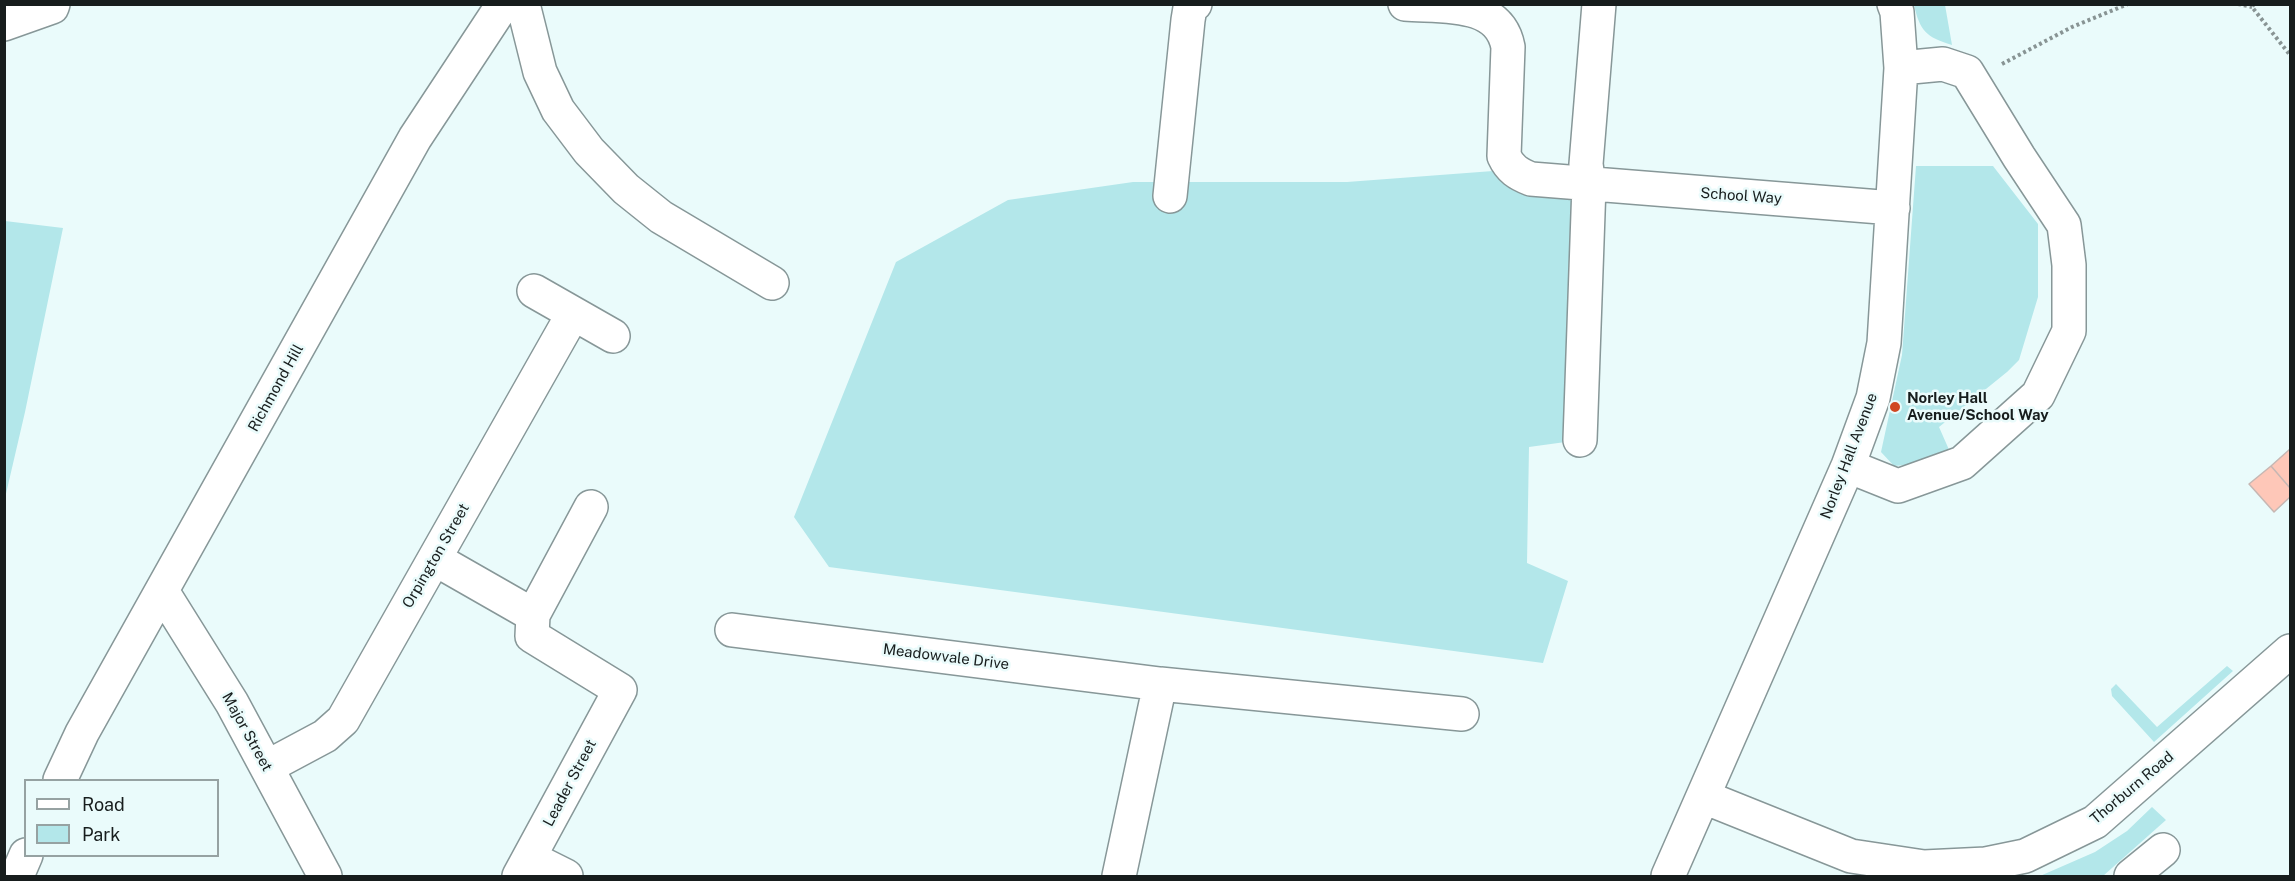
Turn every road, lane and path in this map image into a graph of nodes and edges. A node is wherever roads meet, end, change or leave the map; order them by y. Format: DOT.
graph roads {
  1 [pos="54,4"];
  2 [pos="505,4"];
  3 [pos="523,4"];
  4 [pos="1195,4"];
  5 [pos="1405,4"];
  6 [pos="1599,4"];
  7 [pos="1894,4"];
  8 [pos="2128,4"];
  9 [pos="2238,4"];
  10 [pos="2253,6"];
  11 [pos="4,24"];
  12 [pos="2290,56"];
  13 [pos="1901,68"];
  14 [pos="1973,82"];
  15 [pos="1589,185"];
  16 [pos="1170,195"];
  17 [pos="1893,208"];
  18 [pos="772,283"];
  19 [pos="534,291"];
  20 [pos="573,314"];
  21 [pos="613,336"];
  22 [pos="1580,440"];
  23 [pos="1848,466"];
  24 [pos="591,507"];
  25 [pos="435,559"];
  26 [pos="162,591"];
  27 [pos="533,615"];
  28 [pos="732,630"];
  29 [pos="2290,651"];
  30 [pos="1160,684"];
  31 [pos="1462,714"];
  32 [pos="267,767"];
  33 [pos="60,779"];
  34 [pos="1704,797"];
  35 [pos="2163,850"];
  36 [pos="25,857"];
  37 [pos="524,867"];
  38 [pos="1987,870"];
  39 [pos="17,876"];
  40 [pos="325,876"];
  41 [pos="566,876"];
  42 [pos="1119,876"];
  43 [pos="1668,876"];
  44 [pos="2131,876"];
  1 -- 11 [label="street"];
  2 -- 26 [label="street, Richmond Hill"];
  3 -- 18 [label="street"];
  4 -- 16 [label="street"];
  5 -- 15 [label="street, School Way"];
  6 -- 15 [label="street"];
  7 -- 13 [label="street, Norley Hall Avenue"];
  8 -- 14 [label="path"];
  9 -- 10 [label="path"];
  10 -- 12 [label="path"];
  13 -- 14 [label="street"];
  13 -- 17 [label="street, Norley Hall Avenue"];
  14 -- 23 [label="street"];
  15 -- 17 [label="street, School Way"];
  15 -- 22 [label="street"];
  17 -- 23 [label="street, Norley Hall Avenue"];
  19 -- 20 [label="street"];
  20 -- 21 [label="street"];
  20 -- 25 [label="street, Orpington Street"];
  23 -- 34 [label="street, Norley Hall Avenue"];
  24 -- 27 [label="street"];
  25 -- 27 [label="street"];
  25 -- 32 [label="street, Orpington Street"];
  26 -- 32 [label="street, Major Street"];
  26 -- 33 [label="street, Richmond Hill"];
  27 -- 37 [label="street, Leader Street"];
  28 -- 30 [label="street, Meadowvale Drive"];
  29 -- 38 [label="street, Thorburn Road"];
  30 -- 31 [label="street, Meadowvale Drive"];
  30 -- 42 [label="street"];
  32 -- 40 [label="street, Major Street"];
  34 -- 38 [label="street, Thorburn Road"];
  34 -- 43 [label="street, Norley Hall Avenue"];
  35 -- 44 [label="street"];
  36 -- 39 [label="street"];
  37 -- 41 [label="street"];
}
